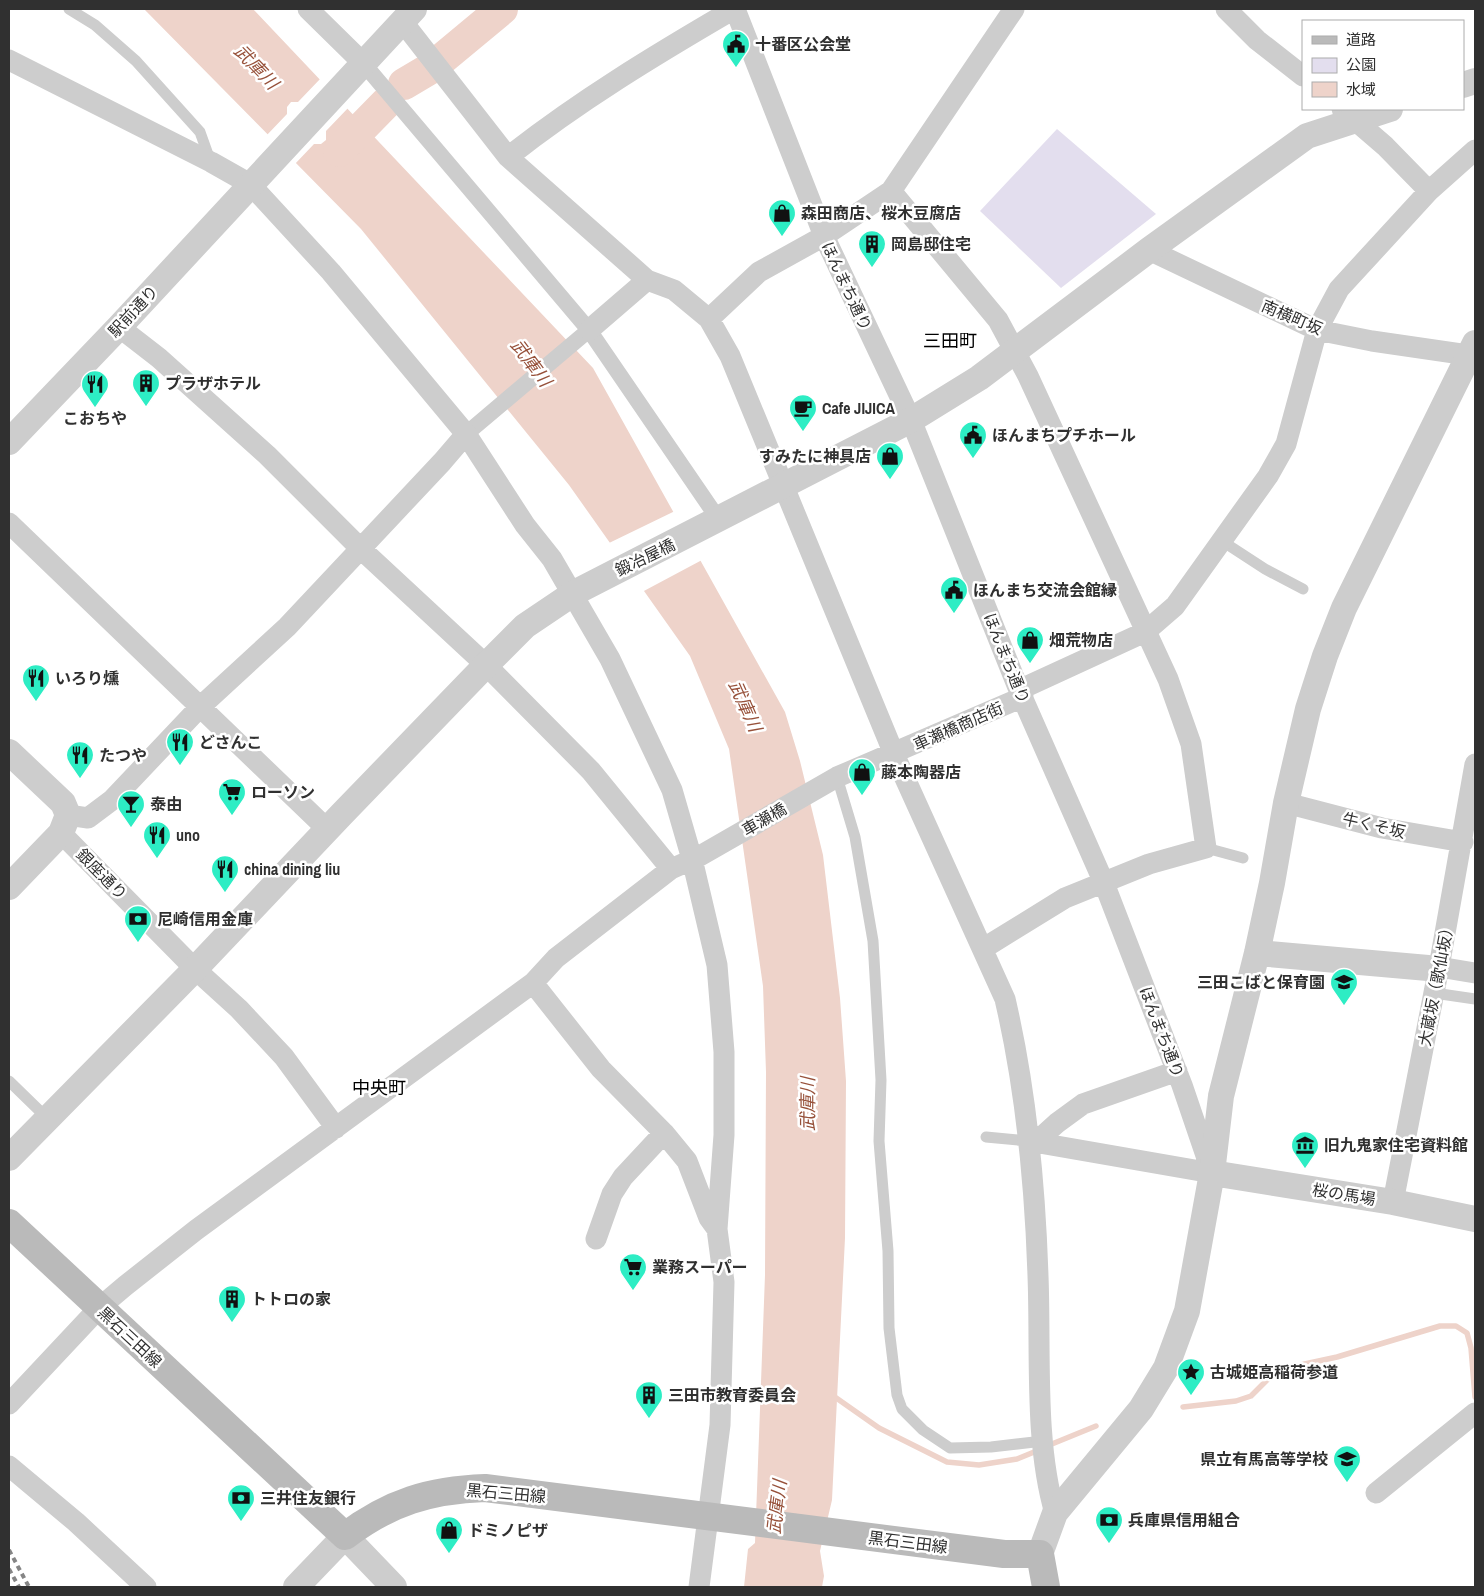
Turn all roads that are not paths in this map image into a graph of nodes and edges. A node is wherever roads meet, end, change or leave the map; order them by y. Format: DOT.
graph roads {
  1 [pos="68,9"];
  2 [pos="308,9"];
  3 [pos="734,9"];
  4 [pos="1014,9"];
  5 [pos="1226,9"];
  6 [pos="408,15"];
  7 [pos="9,60"];
  8 [pos="360,66"];
  9 [pos="1302,75"];
  10 [pos="1382,110"];
  11 [pos="1349,114"];
  12 [pos="1475,150"];
  13 [pos="508,157"];
  14 [pos="211,162"];
  15 [pos="252,181"];
  16 [pos="891,191"];
  17 [pos="1430,191"];
  18 [pos="824,236"];
  19 [pos="1149,250"];
  20 [pos="647,280"];
  21 [pos="709,319"];
  22 [pos="119,327"];
  23 [pos="1317,330"];
  24 [pos="586,332"];
  25 [pos="1016,352"];
  26 [pos="1474,352"];
  27 [pos="911,420"];
  28 [pos="469,431"];
  29 [pos="9,442"];
  30 [pos="785,486"];
  31 [pos="9,523"];
  32 [pos="714,523"];
  33 [pos="1222,540"];
  34 [pos="361,549"];
  35 [pos="1302,590"];
  36 [pos="577,591"];
  37 [pos="1145,632"];
  38 [pos="486,666"];
  39 [pos="1021,693"];
  40 [pos="200,708"];
  41 [pos="9,752"];
  42 [pos="894,754"];
  43 [pos="1475,764"];
  44 [pos="834,779"];
  45 [pos="1286,803"];
  46 [pos="64,824"];
  47 [pos="327,829"];
  48 [pos="1463,842"];
  49 [pos="1206,848"];
  50 [pos="695,858"];
  51 [pos="1243,858"];
  52 [pos="671,869"];
  53 [pos="1104,883"];
  54 [pos="9,887"];
  55 [pos="984,948"];
  56 [pos="1257,953"];
  57 [pos="195,969"];
  58 [pos="1475,973"];
  59 [pos="1434,976"];
  60 [pos="533,982"];
  61 [pos="1475,999"];
  62 [pos="1177,1071"];
  63 [pos="9,1081"];
  64 [pos="47,1118"];
  65 [pos="336,1128"];
  66 [pos="664,1133"];
  67 [pos="986,1137"];
  68 [pos="1032,1141"];
  69 [pos="9,1158"];
  70 [pos="1212,1173"];
  71 [pos="1393,1202"];
  72 [pos="1475,1219"];
  73 [pos="9,1223"];
  74 [pos="718,1228"];
  75 [pos="596,1239"];
  76 [pos="99,1308"];
  77 [pos="9,1404"];
  78 [pos="1475,1412"];
  79 [pos="1044,1448"];
  80 [pos="9,1466"];
  81 [pos="1376,1493"];
  82 [pos="1055,1513"];
  83 [pos="713,1518"];
  84 [pos="345,1536"];
  85 [pos="1040,1554"];
  86 [pos="146,1587"];
  87 [pos="296,1587"];
  88 [pos="394,1587"];
  89 [pos="699,1587"];
  90 [pos="1046,1587"];
  1 -- 14 [label="lane"];
  2 -- 8 [label="street"];
  3 -- 13 [label="street"];
  3 -- 18 [label="street, ほんまち通り"];
  4 -- 16 [label="street"];
  5 -- 9 [label="street"];
  6 -- 8 [label="street, 駅前通り"];
  6 -- 13 [label="street"];
  7 -- 14 [label="street"];
  8 -- 15 [label="street, 駅前通り"];
  8 -- 24 [label="street"];
  10 -- 11 [label="street, 鍛冶屋橋"];
  11 -- 17 [label="street"];
  11 -- 19 [label="street, 鍛冶屋橋"];
  12 -- 17 [label="street, 車瀬橋商店街"];
  13 -- 20 [label="street"];
  14 -- 15 [label="street"];
  15 -- 22 [label="street, 駅前通り"];
  15 -- 28 [label="street"];
  16 -- 18 [label="street"];
  16 -- 25 [label="street"];
  17 -- 23 [label="street, 車瀬橋商店街"];
  18 -- 21 [label="street"];
  18 -- 27 [label="street, ほんまち通り"];
  19 -- 23 [label="street, 南横町坂"];
  19 -- 25 [label="street, 鍛冶屋橋"];
  20 -- 21 [label="street"];
  20 -- 24 [label="street"];
  21 -- 30 [label="street"];
  22 -- 29 [label="street, 駅前通り"];
  22 -- 34 [label="street"];
  23 -- 26 [label="street, 南横町坂"];
  23 -- 33 [label="street, 車瀬橋商店街"];
  24 -- 28 [label="street"];
  24 -- 32 [label="street"];
  25 -- 27 [label="street, 鍛冶屋橋"];
  25 -- 37 [label="street"];
  26 -- 45 [label="street"];
  27 -- 30 [label="street, 鍛冶屋橋"];
  27 -- 39 [label="street, ほんまち通り"];
  28 -- 34 [label="street"];
  28 -- 36 [label="street"];
  30 -- 32 [label="street, 鍛冶屋橋"];
  30 -- 42 [label="street"];
  31 -- 40 [label="street"];
  32 -- 36 [label="street, 鍛冶屋橋"];
  33 -- 35 [label="lane"];
  33 -- 37 [label="street, 車瀬橋商店街"];
  34 -- 38 [label="street"];
  34 -- 40 [label="street"];
  36 -- 38 [label="street, 鍛冶屋橋"];
  36 -- 50 [label="street"];
  37 -- 39 [label="street, 車瀬橋商店街"];
  37 -- 49 [label="street"];
  38 -- 47 [label="street, 鍛冶屋橋"];
  38 -- 52 [label="street"];
  39 -- 42 [label="street, 車瀬橋商店街"];
  39 -- 53 [label="street, ほんまち通り"];
  40 -- 46 [label="street"];
  40 -- 47 [label="street"];
  41 -- 46 [label="street"];
  42 -- 44 [label="street, 車瀬橋商店街"];
  42 -- 55 [label="street"];
  43 -- 48 [label="street, 大蔵坂（歌仙坂）"];
  44 -- 50 [label="street, 車瀬橋"];
  44 -- 79 [label="lane"];
  45 -- 48 [label="street, 牛くそ坂"];
  45 -- 56 [label="street"];
  46 -- 54 [label="street"];
  46 -- 57 [label="street, 銀座通り"];
  47 -- 57 [label="street, 鍛冶屋橋"];
  48 -- 59 [label="street, 大蔵坂（歌仙坂）"];
  49 -- 51 [label="lane"];
  49 -- 53 [label="street"];
  50 -- 52 [label="street, 車瀬橋"];
  50 -- 74 [label="street"];
  52 -- 60 [label="street, 車瀬橋"];
  53 -- 55 [label="street"];
  53 -- 62 [label="street, ほんまち通り"];
  55 -- 68 [label="street"];
  56 -- 59 [label="street"];
  56 -- 70 [label="street"];
  57 -- 64 [label="street, 鍛冶屋橋"];
  57 -- 65 [label="street, 銀座通り"];
  58 -- 59 [label="street"];
  59 -- 61 [label="lane"];
  59 -- 71 [label="street, 大蔵坂（歌仙坂）"];
  60 -- 65 [label="street, 車瀬橋"];
  60 -- 66 [label="street"];
  62 -- 68 [label="street"];
  62 -- 70 [label="street, ほんまち通り"];
  63 -- 64 [label="lane"];
  64 -- 69 [label="street, 鍛冶屋橋"];
  65 -- 76 [label="street, 車瀬橋"];
  66 -- 74 [label="street"];
  66 -- 75 [label="street"];
  67 -- 68 [label="lane"];
  68 -- 70 [label="street"];
  68 -- 79 [label="street"];
  70 -- 71 [label="street, 桜の馬場"];
  70 -- 82 [label="street"];
  71 -- 72 [label="street, 桜の馬場"];
  73 -- 76 [label="main road, 黒石三田線"];
  74 -- 83 [label="street"];
  76 -- 77 [label="street, 車瀬橋"];
  76 -- 84 [label="main road, 黒石三田線"];
  78 -- 81 [label="street"];
  79 -- 82 [label="street"];
  80 -- 86 [label="street"];
  82 -- 85 [label="street"];
  83 -- 84 [label="main road, 黒石三田線"];
  83 -- 85 [label="main road, 黒石三田線"];
  83 -- 89 [label="street"];
  84 -- 87 [label="street"];
  84 -- 88 [label="street"];
  85 -- 90 [label="main road"];
}
